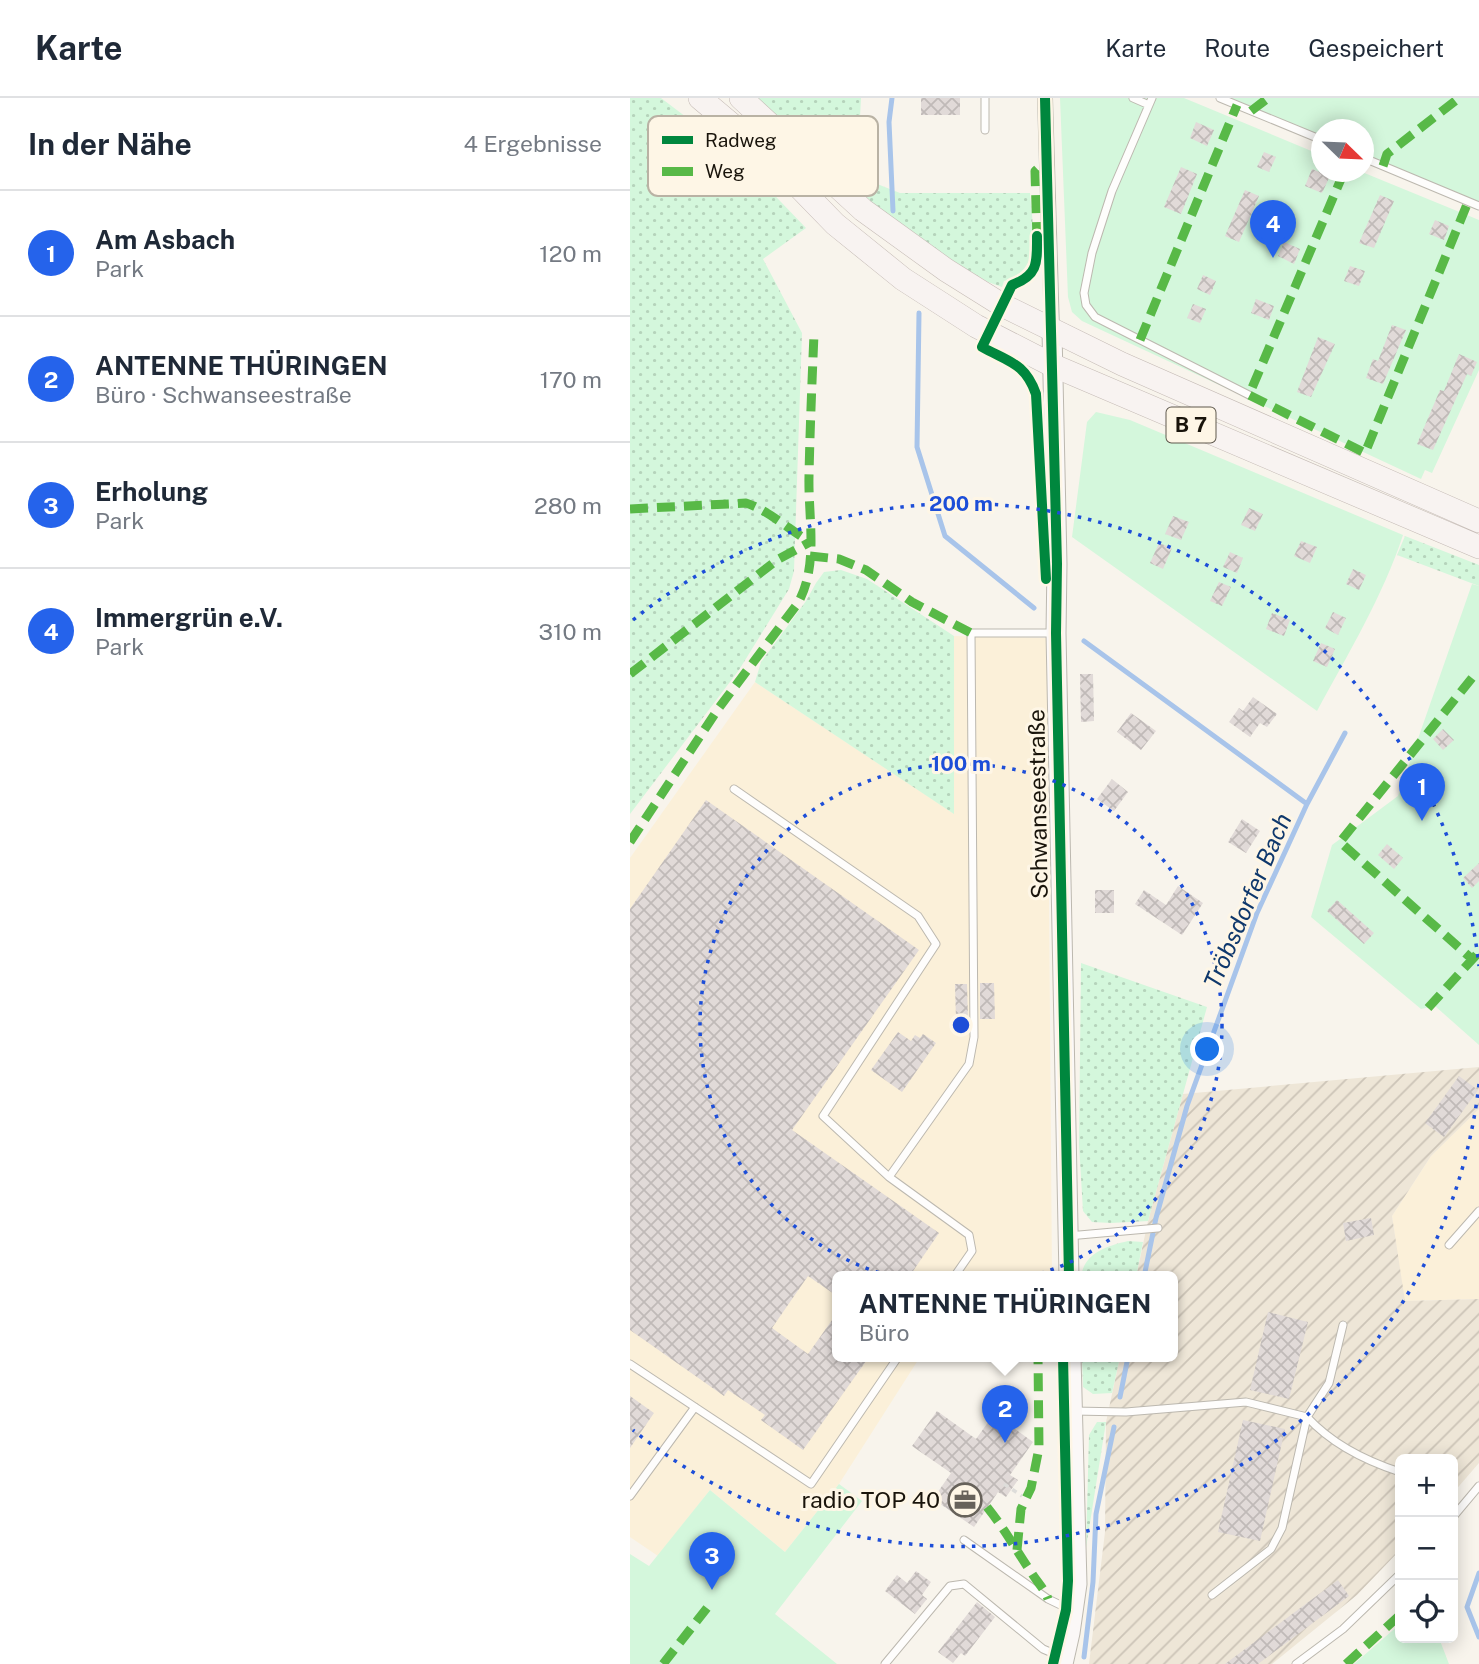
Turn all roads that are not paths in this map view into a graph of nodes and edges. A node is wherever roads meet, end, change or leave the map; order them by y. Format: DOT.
graph roads {
  1 [pos="700,98"];
  2 [pos="741,98"];
  3 [pos="985,98"];
  4 [pos="1045,98"];
  5 [pos="1133,98"];
  6 [pos="1220,98"];
  7 [pos="1150,102"];
  8 [pos="721,116"];
  9 [pos="761,116"];
  10 [pos="985,130"];
  11 [pos="1311,137"];
  12 [pos="1374,163"];
  13 [pos="808,196"];
  14 [pos="848,196"];
  15 [pos="1479,206"];
  16 [pos="1052,331"];
  17 [pos="1052,365"];
  18 [pos="1249,396"];
  19 [pos="1479,521"];
  20 [pos="1479,547"];
  21 [pos="1056,633"];
  22 [pos="734,789"];
  23 [pos="889,1177"];
  24 [pos="1479,1211"];
  25 [pos="1158,1228"];
  26 [pos="1068,1236"];
  27 [pos="1450,1245"];
  28 [pos="958,1271"];
  29 [pos="1069,1271"];
  30 [pos="1343,1325"];
  31 [pos="895,1362"];
  32 [pos="1071,1362"];
  33 [pos="630,1364"];
  34 [pos="695,1407"];
  35 [pos="1072,1411"];
  36 [pos="1307,1417"];
  37 [pos="1395,1470"];
  38 [pos="1479,1486"];
  39 [pos="630,1496"];
  40 [pos="1458,1511"];
  41 [pos="964,1540"];
  42 [pos="1395,1579"];
  43 [pos="1212,1595"];
  44 [pos="1073,1612"];
  45 [pos="1064,1661"];
  46 [pos="885,1664"];
  47 [pos="1296,1664"];
  1 -- 8 [label="main road, B 7"];
  2 -- 9 [label="main road, B 7"];
  3 -- 10 [label="lane"];
  4 -- 16 [label="street"];
  5 -- 7 [label="lane"];
  6 -- 11 [label="lane"];
  7 -- 18 [label="lane"];
  12 -- 15 [label="lane"];
  13 -- 17 [label="main road, B 7"];
  14 -- 16 [label="main road, B 7"];
  16 -- 17 [label="street, Schwanseestraße"];
  16 -- 19 [label="main road, B 7"];
  17 -- 20 [label="main road, B 7"];
  17 -- 21 [label="street, Schwanseestraße"];
  21 -- 23 [label="lane"];
  21 -- 26 [label="street, Schwanseestraße"];
  22 -- 23 [label="lane"];
  23 -- 28 [label="lane"];
  24 -- 27 [label="lane"];
  25 -- 26 [label="lane"];
  26 -- 29 [label="street, Schwanseestraße"];
  30 -- 36 [label="lane"];
  31 -- 34 [label="lane"];
  32 -- 35 [label="street"];
  33 -- 34 [label="lane"];
  34 -- 39 [label="lane"];
  35 -- 36 [label="lane"];
  35 -- 44 [label="street"];
  36 -- 37 [label="lane"];
  36 -- 43 [label="lane"];
  38 -- 40 [label="lane"];
  41 -- 44 [label="lane"];
  42 -- 47 [label="lane"];
  44 -- 45 [label="street"];
  45 -- 46 [label="lane"];
}
